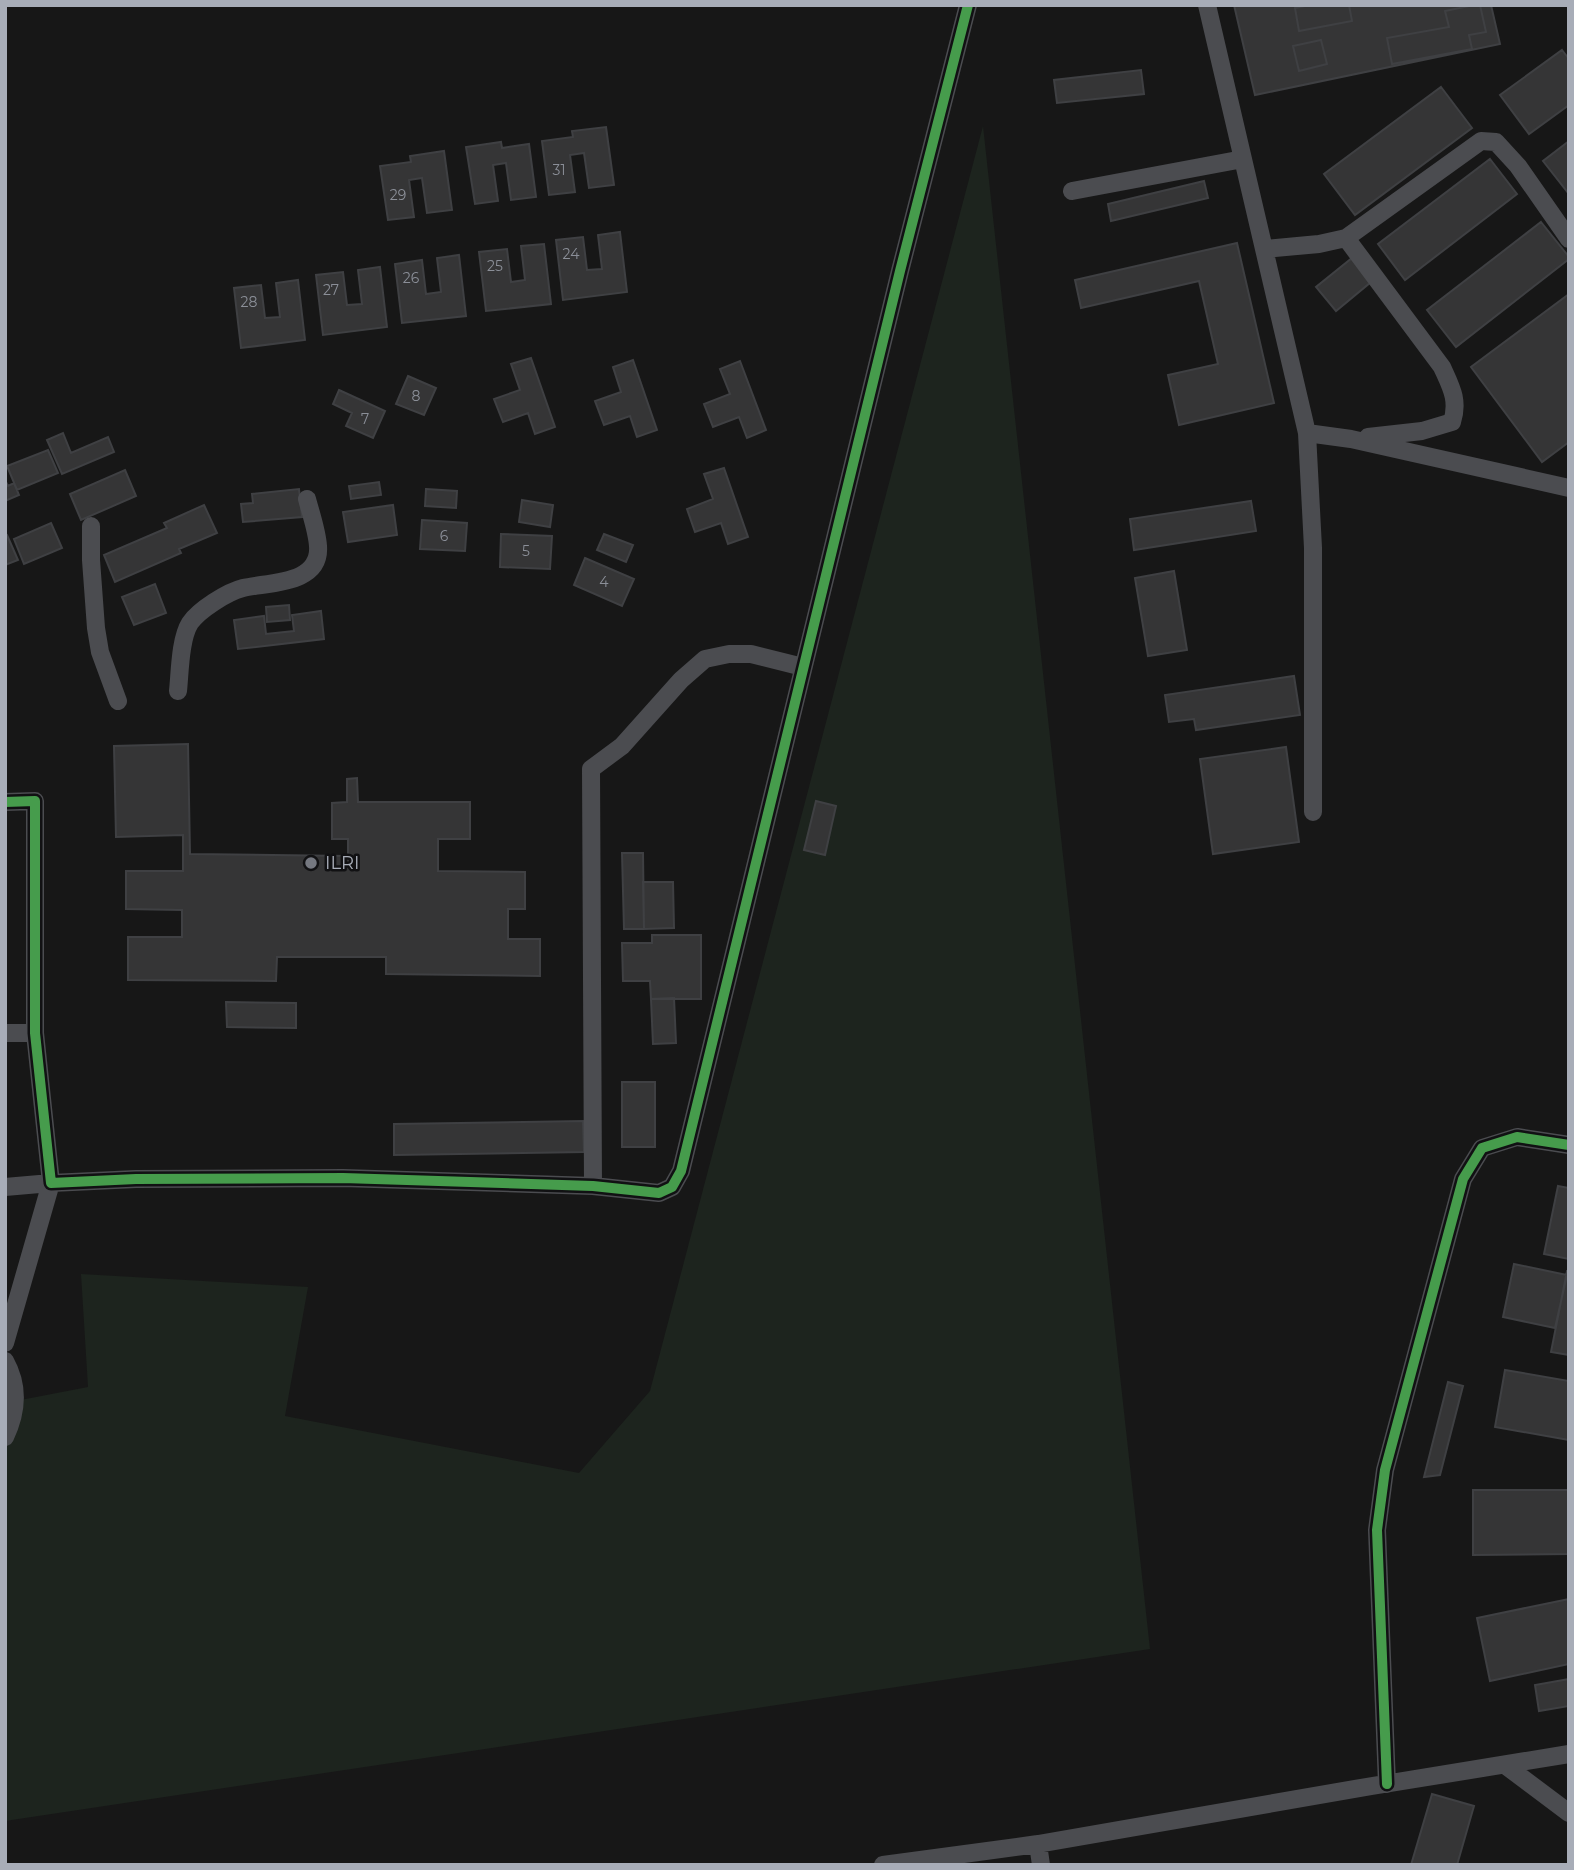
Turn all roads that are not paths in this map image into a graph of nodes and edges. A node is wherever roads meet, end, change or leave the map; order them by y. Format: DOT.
graph roads {
  1 [pos="968,5"];
  2 [pos="1207,5"];
  3 [pos="1243,159"];
  4 [pos="1072,191"];
  5 [pos="1346,238"];
  6 [pos="1569,239"];
  7 [pos="1264,249"];
  8 [pos="1307,433"];
  9 [pos="1351,439"];
  10 [pos="1569,488"];
  11 [pos="307,499"];
  12 [pos="91,526"];
  13 [pos="803,667"];
  14 [pos="178,691"];
  15 [pos="118,701"];
  16 [pos="5,802"];
  17 [pos="1312,811"];
  18 [pos="5,1033"];
  19 [pos="35,1033"];
  20 [pos="1569,1145"];
  21 [pos="51,1183"];
  22 [pos="593,1186"];
  23 [pos="5,1187"];
  24 [pos="5,1343"];
  25 [pos="5,1361"];
  26 [pos="5,1437"];
  27 [pos="1569,1755"];
  28 [pos="1505,1765"];
  29 [pos="1387,1784"];
  30 [pos="1569,1813"];
  31 [pos="1038,1844"];
  32 [pos="883,1865"];
  33 [pos="1041,1865"];
  1 -- 13 [label="street"];
  2 -- 3 [label="street"];
  3 -- 4 [label="street"];
  3 -- 7 [label="street"];
  5 -- 6 [label="street"];
  5 -- 7 [label="street"];
  5 -- 9 [label="street"];
  7 -- 8 [label="street"];
  8 -- 9 [label="street"];
  8 -- 17 [label="street"];
  9 -- 10 [label="street"];
  11 -- 14 [label="street"];
  12 -- 15 [label="street"];
  13 -- 22 [label="street"];
  13 -- 22 [label="street"];
  16 -- 19 [label="street"];
  18 -- 19 [label="street"];
  19 -- 21 [label="street"];
  20 -- 29 [label="street"];
  21 -- 22 [label="street"];
  21 -- 23 [label="street"];
  21 -- 24 [label="street"];
  25 -- 26 [label="street"];
  27 -- 28 [label="street"];
  28 -- 29 [label="street"];
  28 -- 30 [label="street"];
  29 -- 31 [label="street"];
  31 -- 32 [label="street"];
  31 -- 33 [label="street"];
}
